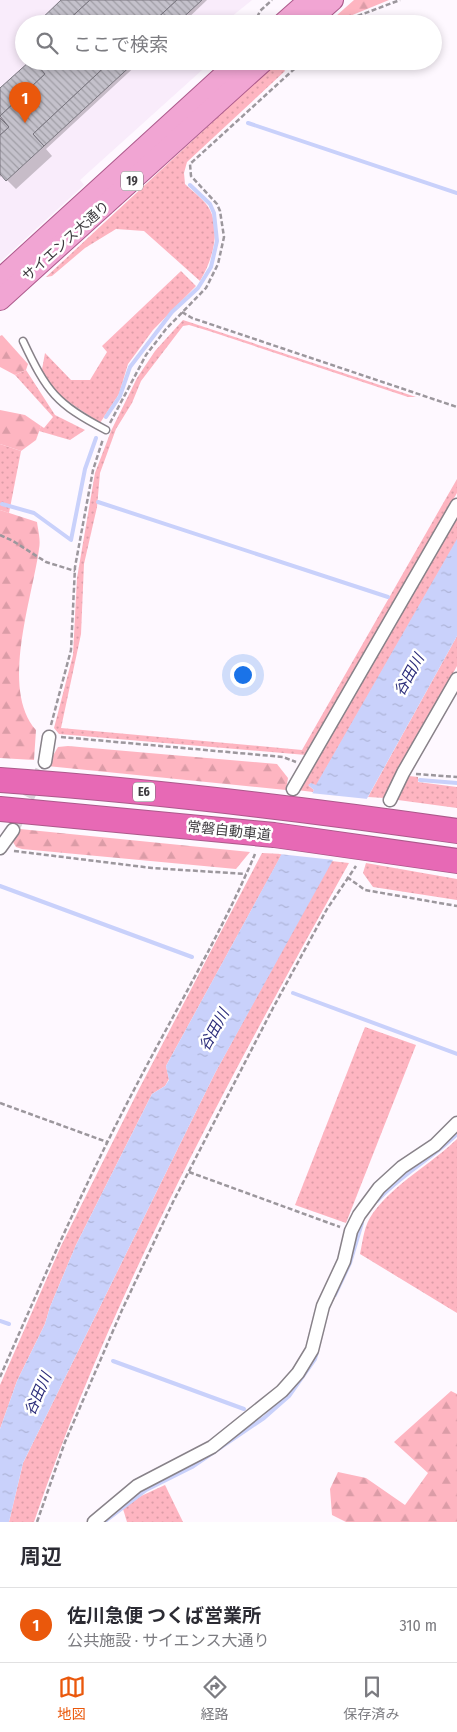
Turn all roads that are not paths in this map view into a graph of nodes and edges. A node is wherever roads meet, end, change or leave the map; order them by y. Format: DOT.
graph roads {
  1 [pos="309,0"];
  2 [pos="333,0"];
  3 [pos="292,15"];
  4 [pos="316,15"];
  5 [pos="229,70"];
  6 [pos="254,70"];
  7 [pos="0,279"];
  8 [pos="0,300"];
  9 [pos="22,341"];
  10 [pos="106,430"];
  11 [pos="457,505"];
  12 [pos="457,679"];
  13 [pos="49,737"];
  14 [pos="45,762"];
  15 [pos="0,780"];
  16 [pos="296,803"];
  17 [pos="0,809"];
  18 [pos="381,809"];
  19 [pos="457,817"];
  20 [pos="13,830"];
  21 [pos="457,831"];
  22 [pos="5,849"];
  23 [pos="457,861"];
  24 [pos="457,1123"];
  25 [pos="94,1522"];
  1 -- 3 [label="main road"];
  2 -- 4 [label="main road"];
  5 -- 7 [label="main road, サイエンス大通り / 19"];
  6 -- 8 [label="main road, サイエンス大通り / 19"];
  9 -- 10 [label="lane"];
  11 -- 16 [label="street"];
  12 -- 18 [label="street"];
  13 -- 14 [label="street"];
  15 -- 16 [label="highway, 常磐自動車道 / E6"];
  16 -- 18 [label="highway, 常磐自動車道"];
  17 -- 23 [label="highway, 常磐自動車道 / E6"];
  18 -- 19 [label="highway"];
  18 -- 21 [label="highway"];
  20 -- 22 [label="street"];
  24 -- 25 [label="street"];
}
